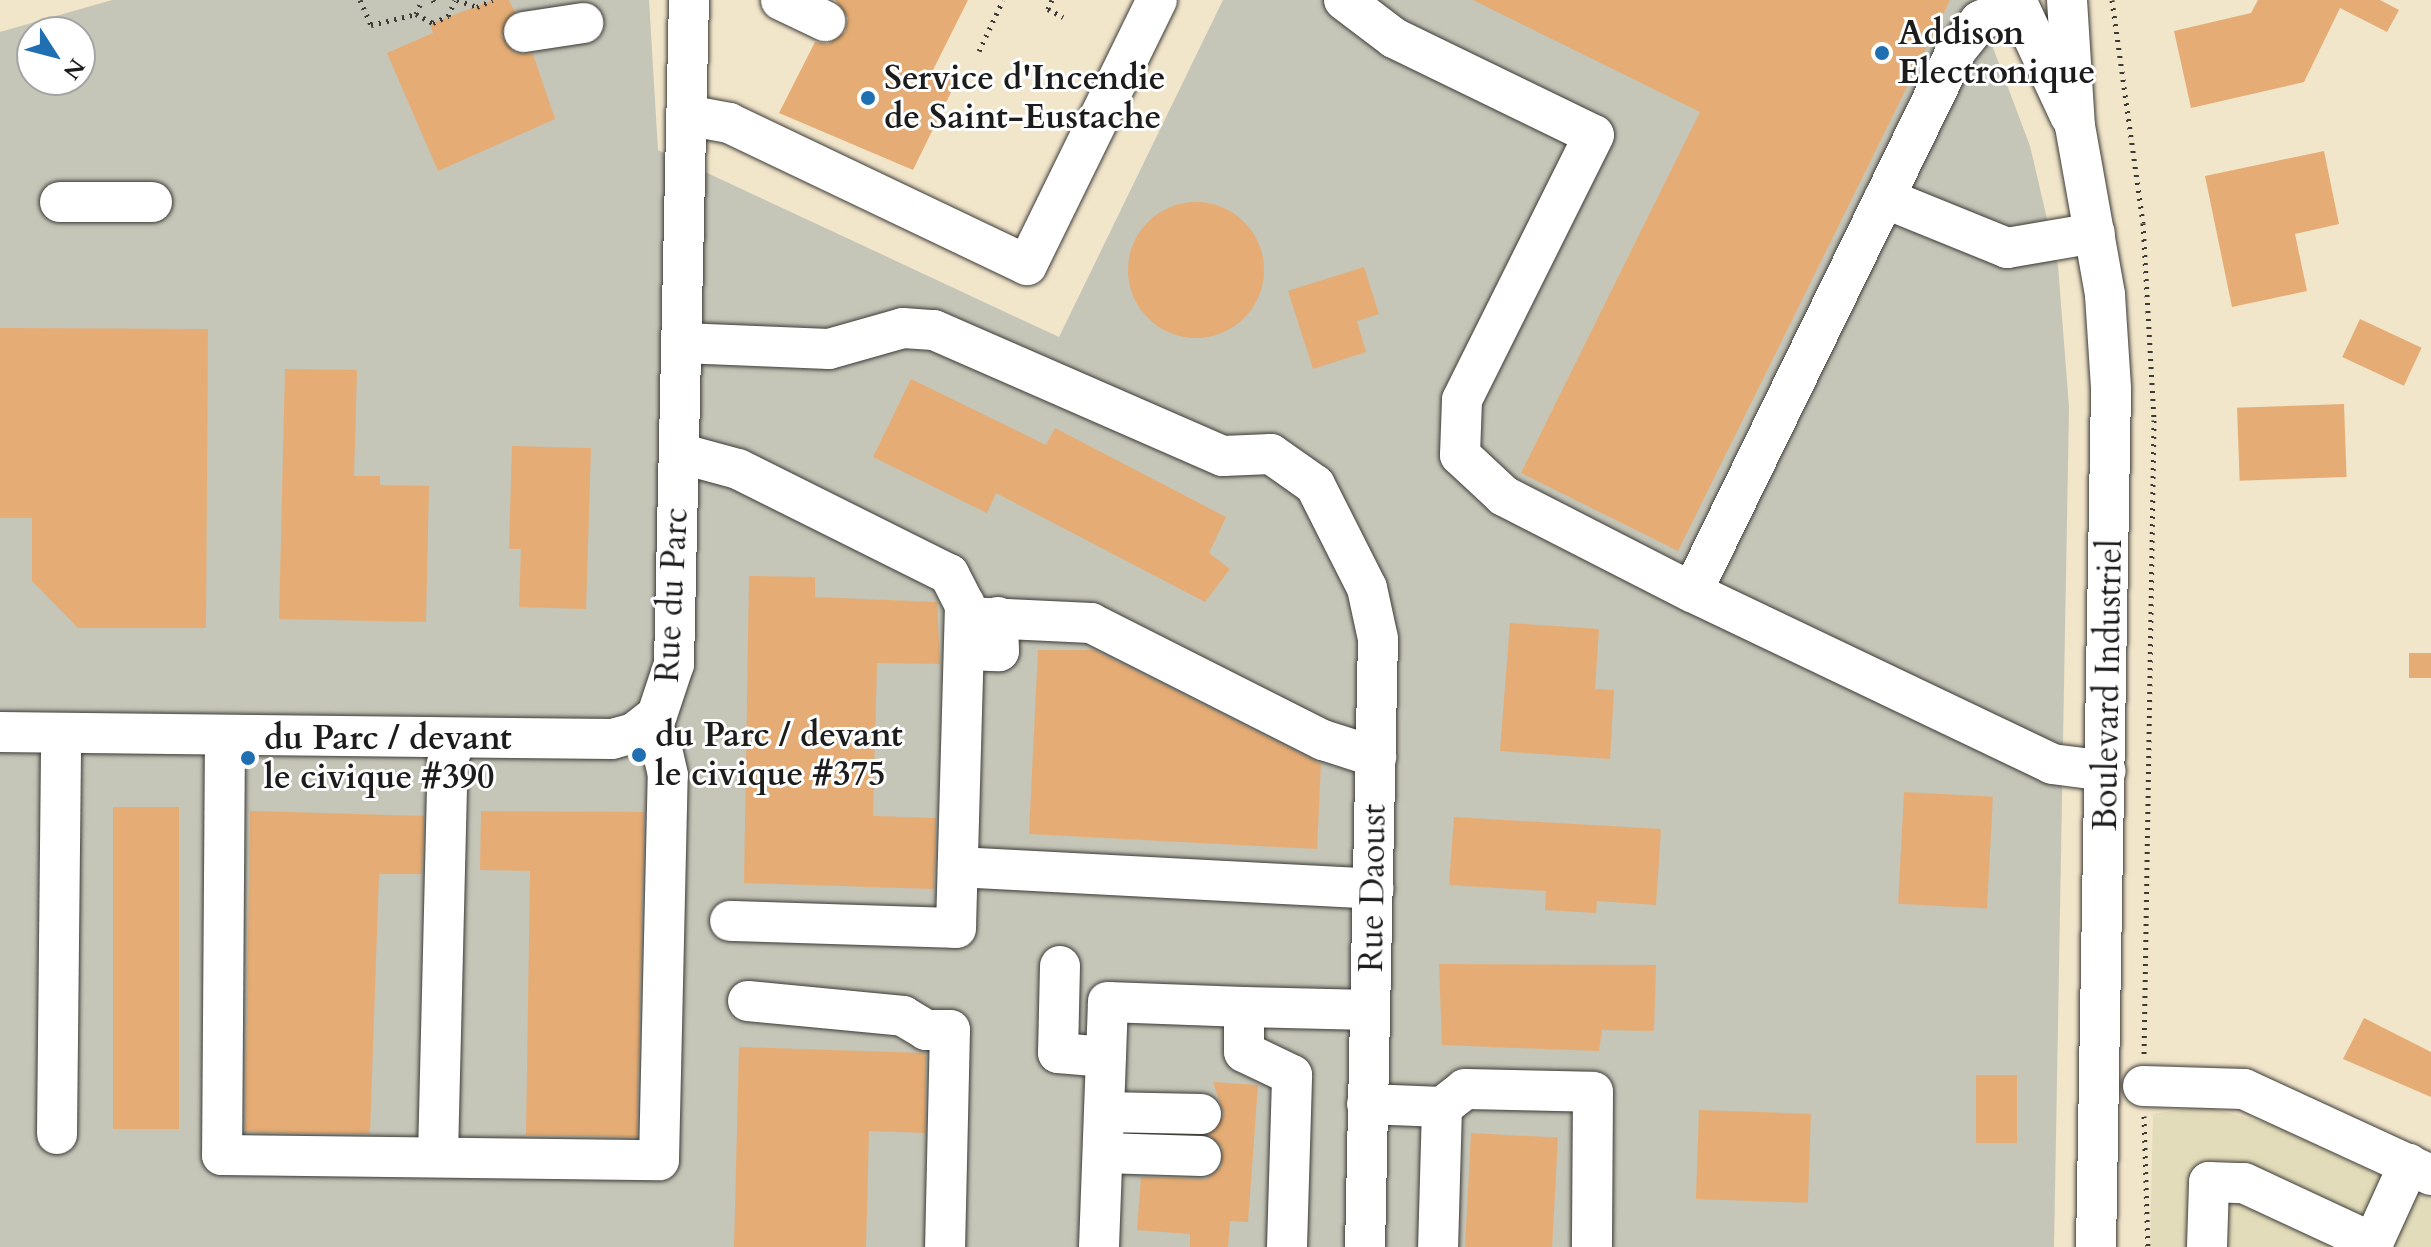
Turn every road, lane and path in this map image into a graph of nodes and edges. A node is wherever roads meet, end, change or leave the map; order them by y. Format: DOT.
graph roads {
  1 [pos="360,0"];
  2 [pos="422,0"];
  3 [pos="456,0"];
  4 [pos="493,0"];
  5 [pos="689,0"];
  6 [pos="781,0"];
  7 [pos="1003,0"];
  8 [pos="1052,0"];
  9 [pos="1157,0"];
  10 [pos="1344,0"];
  11 [pos="2067,0"];
  12 [pos="2112,0"];
  13 [pos="1999,6"];
  14 [pos="416,14"];
  15 [pos="1063,17"];
  16 [pos="825,21"];
  17 [pos="583,23"];
  18 [pos="524,32"];
  19 [pos="979,51"];
  20 [pos="686,115"];
  21 [pos="2075,126"];
  22 [pos="1884,198"];
  23 [pos="60,202"];
  24 [pos="152,202"];
  25 [pos="2095,233"];
  26 [pos="682,343"];
  27 [pos="679,453"];
  28 [pos="1692,592"];
  29 [pos="976,628"];
  30 [pos="646,725"];
  31 [pos="0,732"];
  32 [pos="61,733"];
  33 [pos="225,735"];
  34 [pos="456,738"];
  35 [pos="1376,757"];
  36 [pos="2106,771"];
  37 [pos="958,867"];
  38 [pos="1373,889"];
  39 [pos="730,921"];
  40 [pos="1060,966"];
  41 [pos="748,1001"];
  42 [pos="1244,1007"];
  43 [pos="1370,1010"];
  44 [pos="1106,1057"];
  45 [pos="2144,1085"];
  46 [pos="1367,1104"];
  47 [pos="1442,1107"];
  48 [pos="1104,1112"];
  49 [pos="1201,1114"];
  50 [pos="57,1134"];
  51 [pos="1103,1153"];
  52 [pos="438,1156"];
  53 [pos="1201,1156"];
  54 [pos="2420,1170"];
  55 [pos="2372,1245"];
  56 [pos="945,1247"];
  57 [pos="1099,1247"];
  58 [pos="1287,1247"];
  59 [pos="1365,1247"];
  60 [pos="1438,1247"];
  61 [pos="1592,1247"];
  62 [pos="2096,1247"];
  63 [pos="2148,1247"];
  64 [pos="2207,1247"];
  1 -- 14 [label="path"];
  2 -- 14 [label="path"];
  3 -- 4 [label="path"];
  3 -- 14 [label="path"];
  5 -- 20 [label="street, Rue du Parc"];
  6 -- 16 [label="street"];
  7 -- 19 [label="path"];
  8 -- 15 [label="path"];
  9 -- 20 [label="street"];
  10 -- 28 [label="street"];
  11 -- 21 [label="street, Boulevard Industriel"];
  12 -- 45 [label="path, Boulevard Industriel"];
  13 -- 21 [label="street, Boulevard Industriel"];
  13 -- 22 [label="street"];
  17 -- 18 [label="street"];
  20 -- 26 [label="street, Rue du Parc"];
  21 -- 25 [label="street, Boulevard Industriel"];
  22 -- 25 [label="street"];
  22 -- 28 [label="street"];
  23 -- 24 [label="street"];
  25 -- 36 [label="street, Boulevard Industriel"];
  26 -- 27 [label="street, Rue du Parc"];
  26 -- 35 [label="street, Rue Daoust"];
  27 -- 29 [label="street"];
  27 -- 30 [label="street, Rue du Parc"];
  28 -- 36 [label="street"];
  29 -- 35 [label="street"];
  29 -- 37 [label="street"];
  30 -- 34 [label="street, Rue du Parc"];
  30 -- 52 [label="street"];
  31 -- 32 [label="street, Rue du Parc"];
  32 -- 33 [label="street, Rue du Parc"];
  32 -- 50 [label="street"];
  33 -- 34 [label="street, Rue du Parc"];
  33 -- 52 [label="street"];
  34 -- 52 [label="street"];
  35 -- 38 [label="street, Rue Daoust"];
  36 -- 62 [label="street, Boulevard Industriel"];
  37 -- 38 [label="street"];
  37 -- 39 [label="street"];
  38 -- 43 [label="street, Rue Daoust"];
  40 -- 44 [label="street"];
  41 -- 56 [label="street"];
  42 -- 43 [label="street"];
  42 -- 44 [label="street"];
  42 -- 58 [label="street"];
  43 -- 46 [label="street, Rue Daoust"];
  44 -- 48 [label="street"];
  45 -- 54 [label="street"];
  45 -- 63 [label="path, Boulevard Industriel"];
  46 -- 47 [label="street"];
  46 -- 59 [label="street, Rue Daoust"];
  47 -- 60 [label="street"];
  47 -- 61 [label="street"];
  48 -- 49 [label="street"];
  48 -- 51 [label="street"];
  51 -- 53 [label="street"];
  51 -- 57 [label="street"];
  54 -- 55 [label="street"];
  55 -- 64 [label="street"];
}
